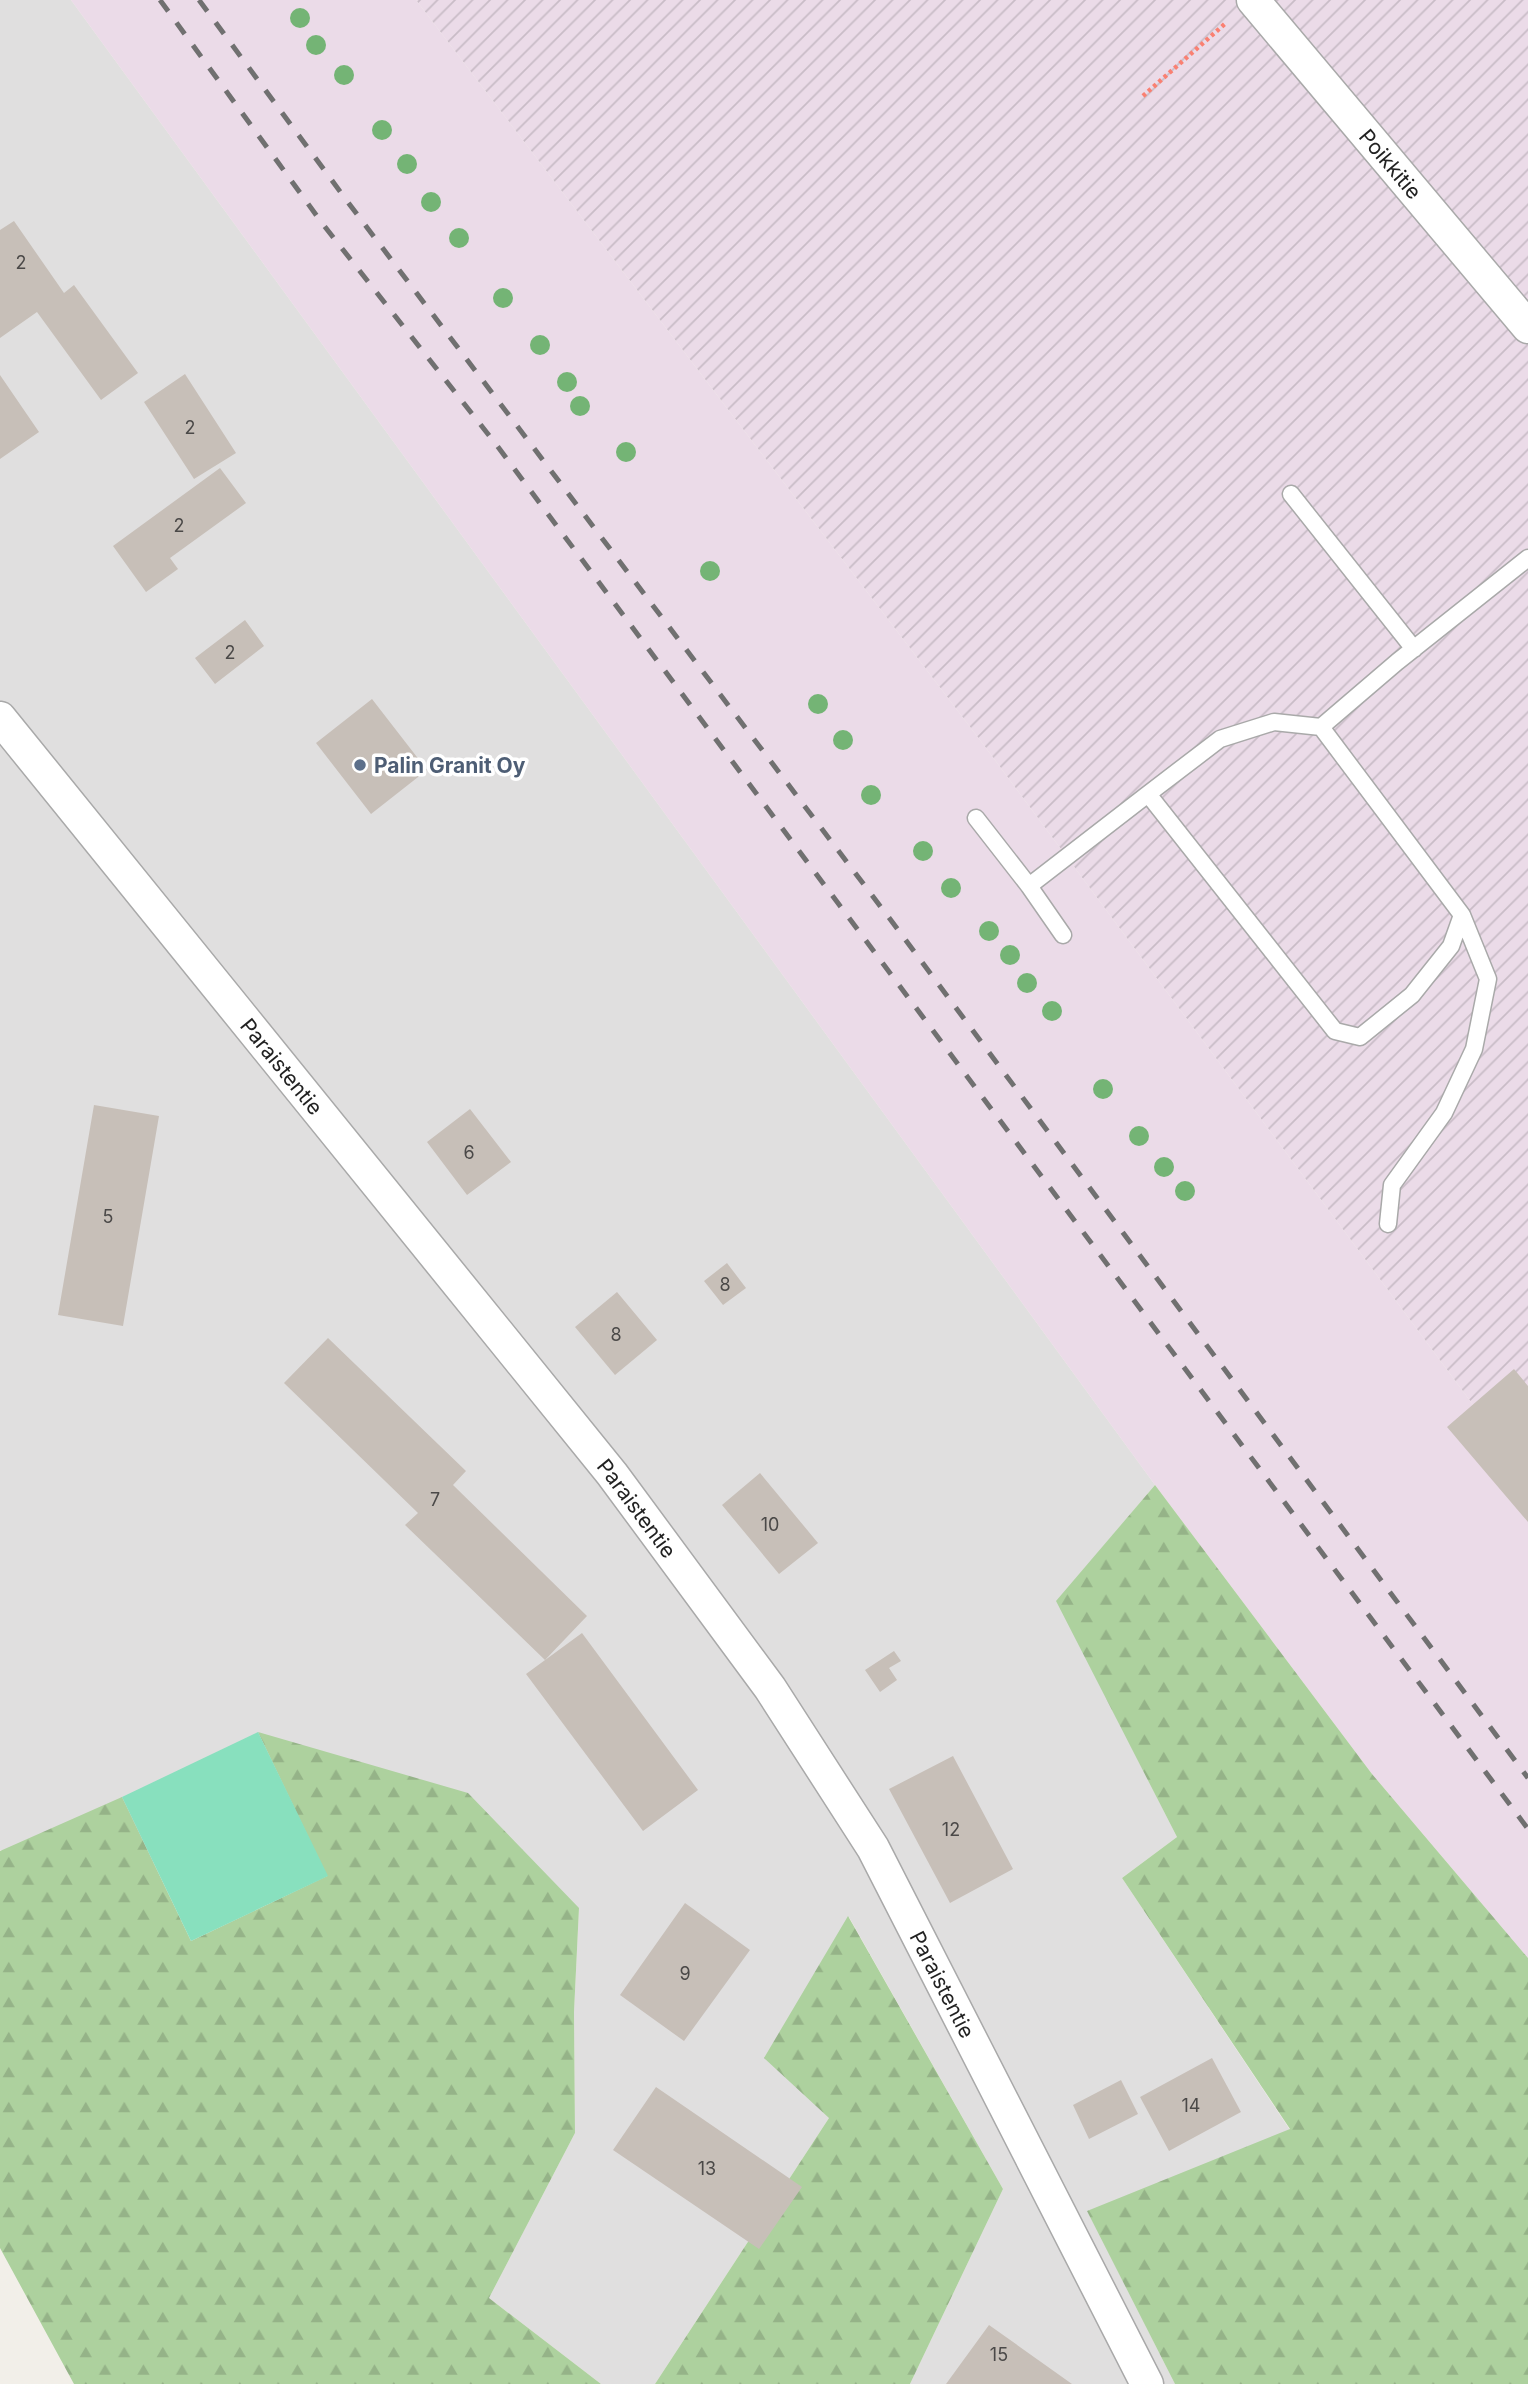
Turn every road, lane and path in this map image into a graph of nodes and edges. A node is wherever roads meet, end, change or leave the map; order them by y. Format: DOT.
graph roads {
  1 [pos="1243,8"];
  2 [pos="1143,96"];
  3 [pos="1528,327"];
  4 [pos="1291,494"];
  5 [pos="1528,558"];
  6 [pos="1414,649"];
  7 [pos="0,718"];
  8 [pos="1321,727"];
  9 [pos="1148,794"];
  10 [pos="976,818"];
  11 [pos="1029,886"];
  12 [pos="1462,915"];
  13 [pos="1063,935"];
  14 [pos="1388,1224"];
  15 [pos="1147,2384"];
  1 -- 2 [label="path"];
  1 -- 3 [label="street, Poikkitie"];
  4 -- 6 [label="lane"];
  5 -- 6 [label="lane"];
  6 -- 8 [label="lane"];
  7 -- 15 [label="street, Paraistentie"];
  8 -- 9 [label="lane"];
  8 -- 12 [label="lane"];
  9 -- 11 [label="lane"];
  9 -- 12 [label="lane"];
  10 -- 11 [label="lane"];
  11 -- 13 [label="lane"];
  12 -- 14 [label="lane"];
}
